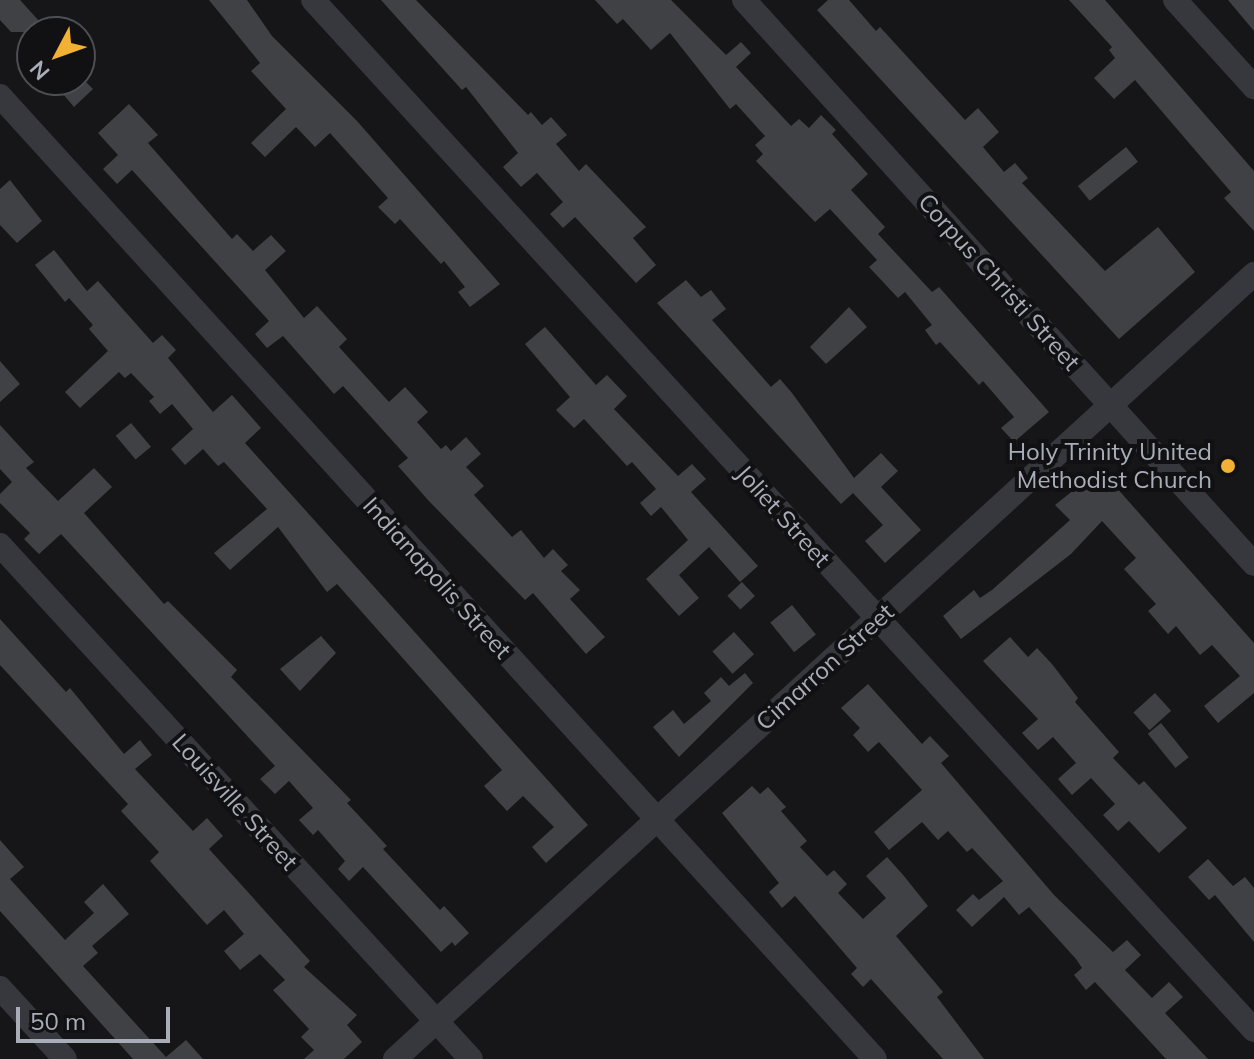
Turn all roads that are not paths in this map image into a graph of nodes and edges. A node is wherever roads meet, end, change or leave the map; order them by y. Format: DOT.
graph roads {
  1 [pos="313,0"];
  2 [pos="744,0"];
  3 [pos="1175,0"];
  4 [pos="1254,87"];
  5 [pos="0,96"];
  6 [pos="1254,274"];
  7 [pos="1111,406"];
  8 [pos="0,545"];
  9 [pos="1254,564"];
  10 [pos="877,619"];
  11 [pos="657,820"];
  12 [pos="0,988"];
  13 [pos="436,1021"];
  14 [pos="1254,1030"];
  15 [pos="65,1059"];
  16 [pos="395,1059"];
  17 [pos="471,1059"];
  18 [pos="875,1059"];
  1 -- 10 [label="street, Joliet Street"];
  2 -- 7 [label="street, Corpus Christi Street"];
  3 -- 4 [label="street"];
  5 -- 11 [label="street, Indianapolis Street"];
  6 -- 7 [label="street, Cimarron Street"];
  7 -- 9 [label="street, Corpus Christi Street"];
  7 -- 10 [label="street, Cimarron Street"];
  8 -- 13 [label="street, Louisville Street"];
  10 -- 11 [label="street, Cimarron Street"];
  10 -- 14 [label="street, Joliet Street"];
  11 -- 13 [label="street, Cimarron Street"];
  11 -- 18 [label="street, Indianapolis Street"];
  12 -- 15 [label="street"];
  13 -- 16 [label="street, Cimarron Street"];
  13 -- 17 [label="street, Louisville Street"];
}
